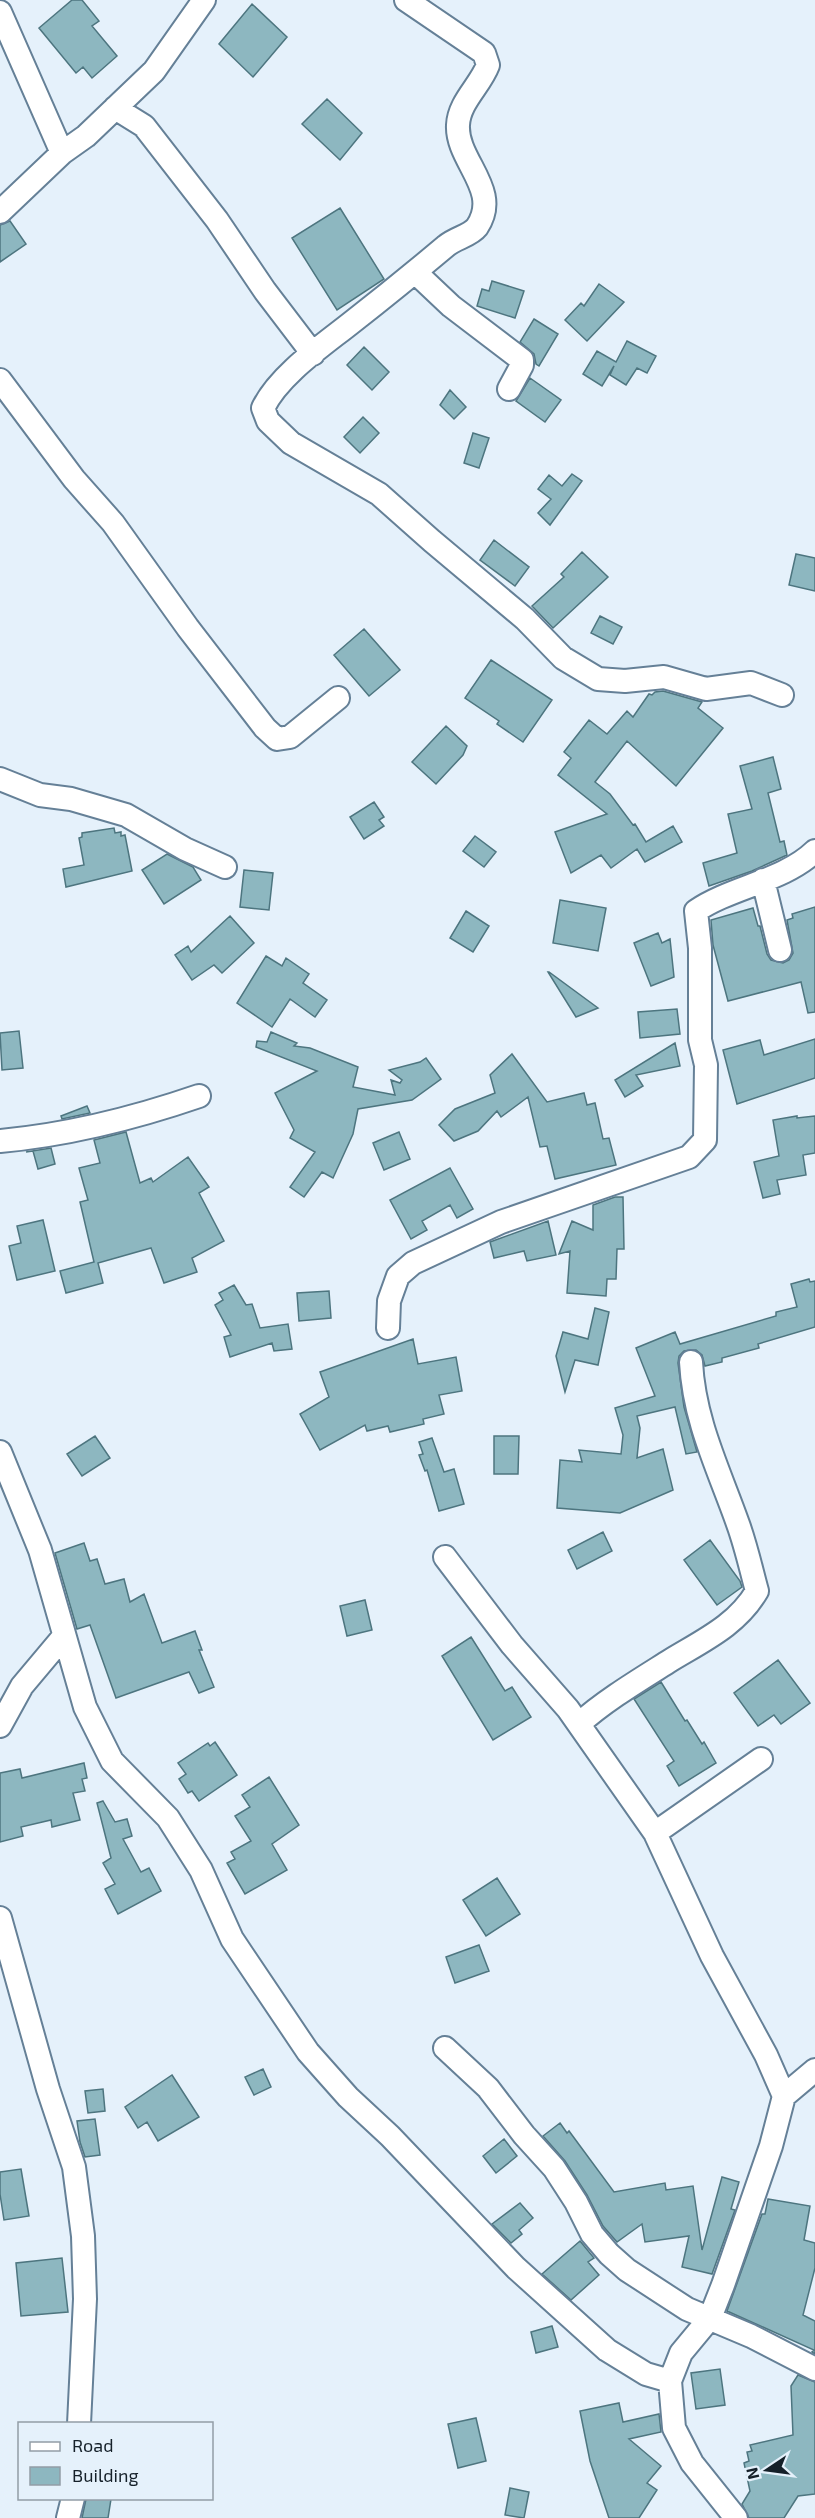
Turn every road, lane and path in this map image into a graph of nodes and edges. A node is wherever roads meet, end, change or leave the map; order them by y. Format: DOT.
graph roads {
  1 [pos="204,0"];
  2 [pos="406,0"];
  3 [pos="0,12"];
  4 [pos="115,108"];
  5 [pos="62,153"];
  6 [pos="0,212"];
  7 [pos="415,272"];
  8 [pos="313,354"];
  9 [pos="0,380"];
  10 [pos="509,389"];
  11 [pos="782,695"];
  12 [pos="338,698"];
  13 [pos="0,779"];
  14 [pos="815,851"];
  15 [pos="225,867"];
  16 [pos="763,880"];
  17 [pos="780,950"];
  18 [pos="199,1096"];
  19 [pos="0,1141"];
  20 [pos="388,1329"];
  21 [pos="691,1362"];
  22 [pos="0,1452"];
  23 [pos="445,1557"];
  24 [pos="64,1636"];
  25 [pos="579,1724"];
  26 [pos="0,1726"];
  27 [pos="761,1759"];
  28 [pos="656,1833"];
  29 [pos="0,1918"];
  30 [pos="445,2048"];
  31 [pos="815,2070"];
  32 [pos="784,2096"];
  33 [pos="710,2318"];
  34 [pos="815,2369"];
  35 [pos="670,2381"];
  36 [pos="79,2422"];
  37 [pos="73,2500"];
  38 [pos="68,2518"];
  39 [pos="736,2518"];
  1 -- 4 [label="street"];
  2 -- 7 [label="street"];
  3 -- 5 [label="street"];
  4 -- 5 [label="street"];
  4 -- 8 [label="street"];
  5 -- 6 [label="street"];
  7 -- 8 [label="street"];
  7 -- 10 [label="street"];
  8 -- 11 [label="street"];
  9 -- 12 [label="street"];
  13 -- 15 [label="street"];
  14 -- 16 [label="street"];
  16 -- 17 [label="street"];
  16 -- 20 [label="street"];
  18 -- 19 [label="street"];
  21 -- 25 [label="street"];
  22 -- 24 [label="street"];
  23 -- 25 [label="street"];
  24 -- 26 [label="street"];
  24 -- 35 [label="street"];
  25 -- 28 [label="street"];
  27 -- 28 [label="street"];
  28 -- 32 [label="street"];
  29 -- 36 [label="street"];
  30 -- 33 [label="street"];
  31 -- 32 [label="street"];
  32 -- 33 [label="street"];
  33 -- 34 [label="street"];
  33 -- 35 [label="street"];
  35 -- 39 [label="street"];
  37 -- 38 [label="street"];
}
